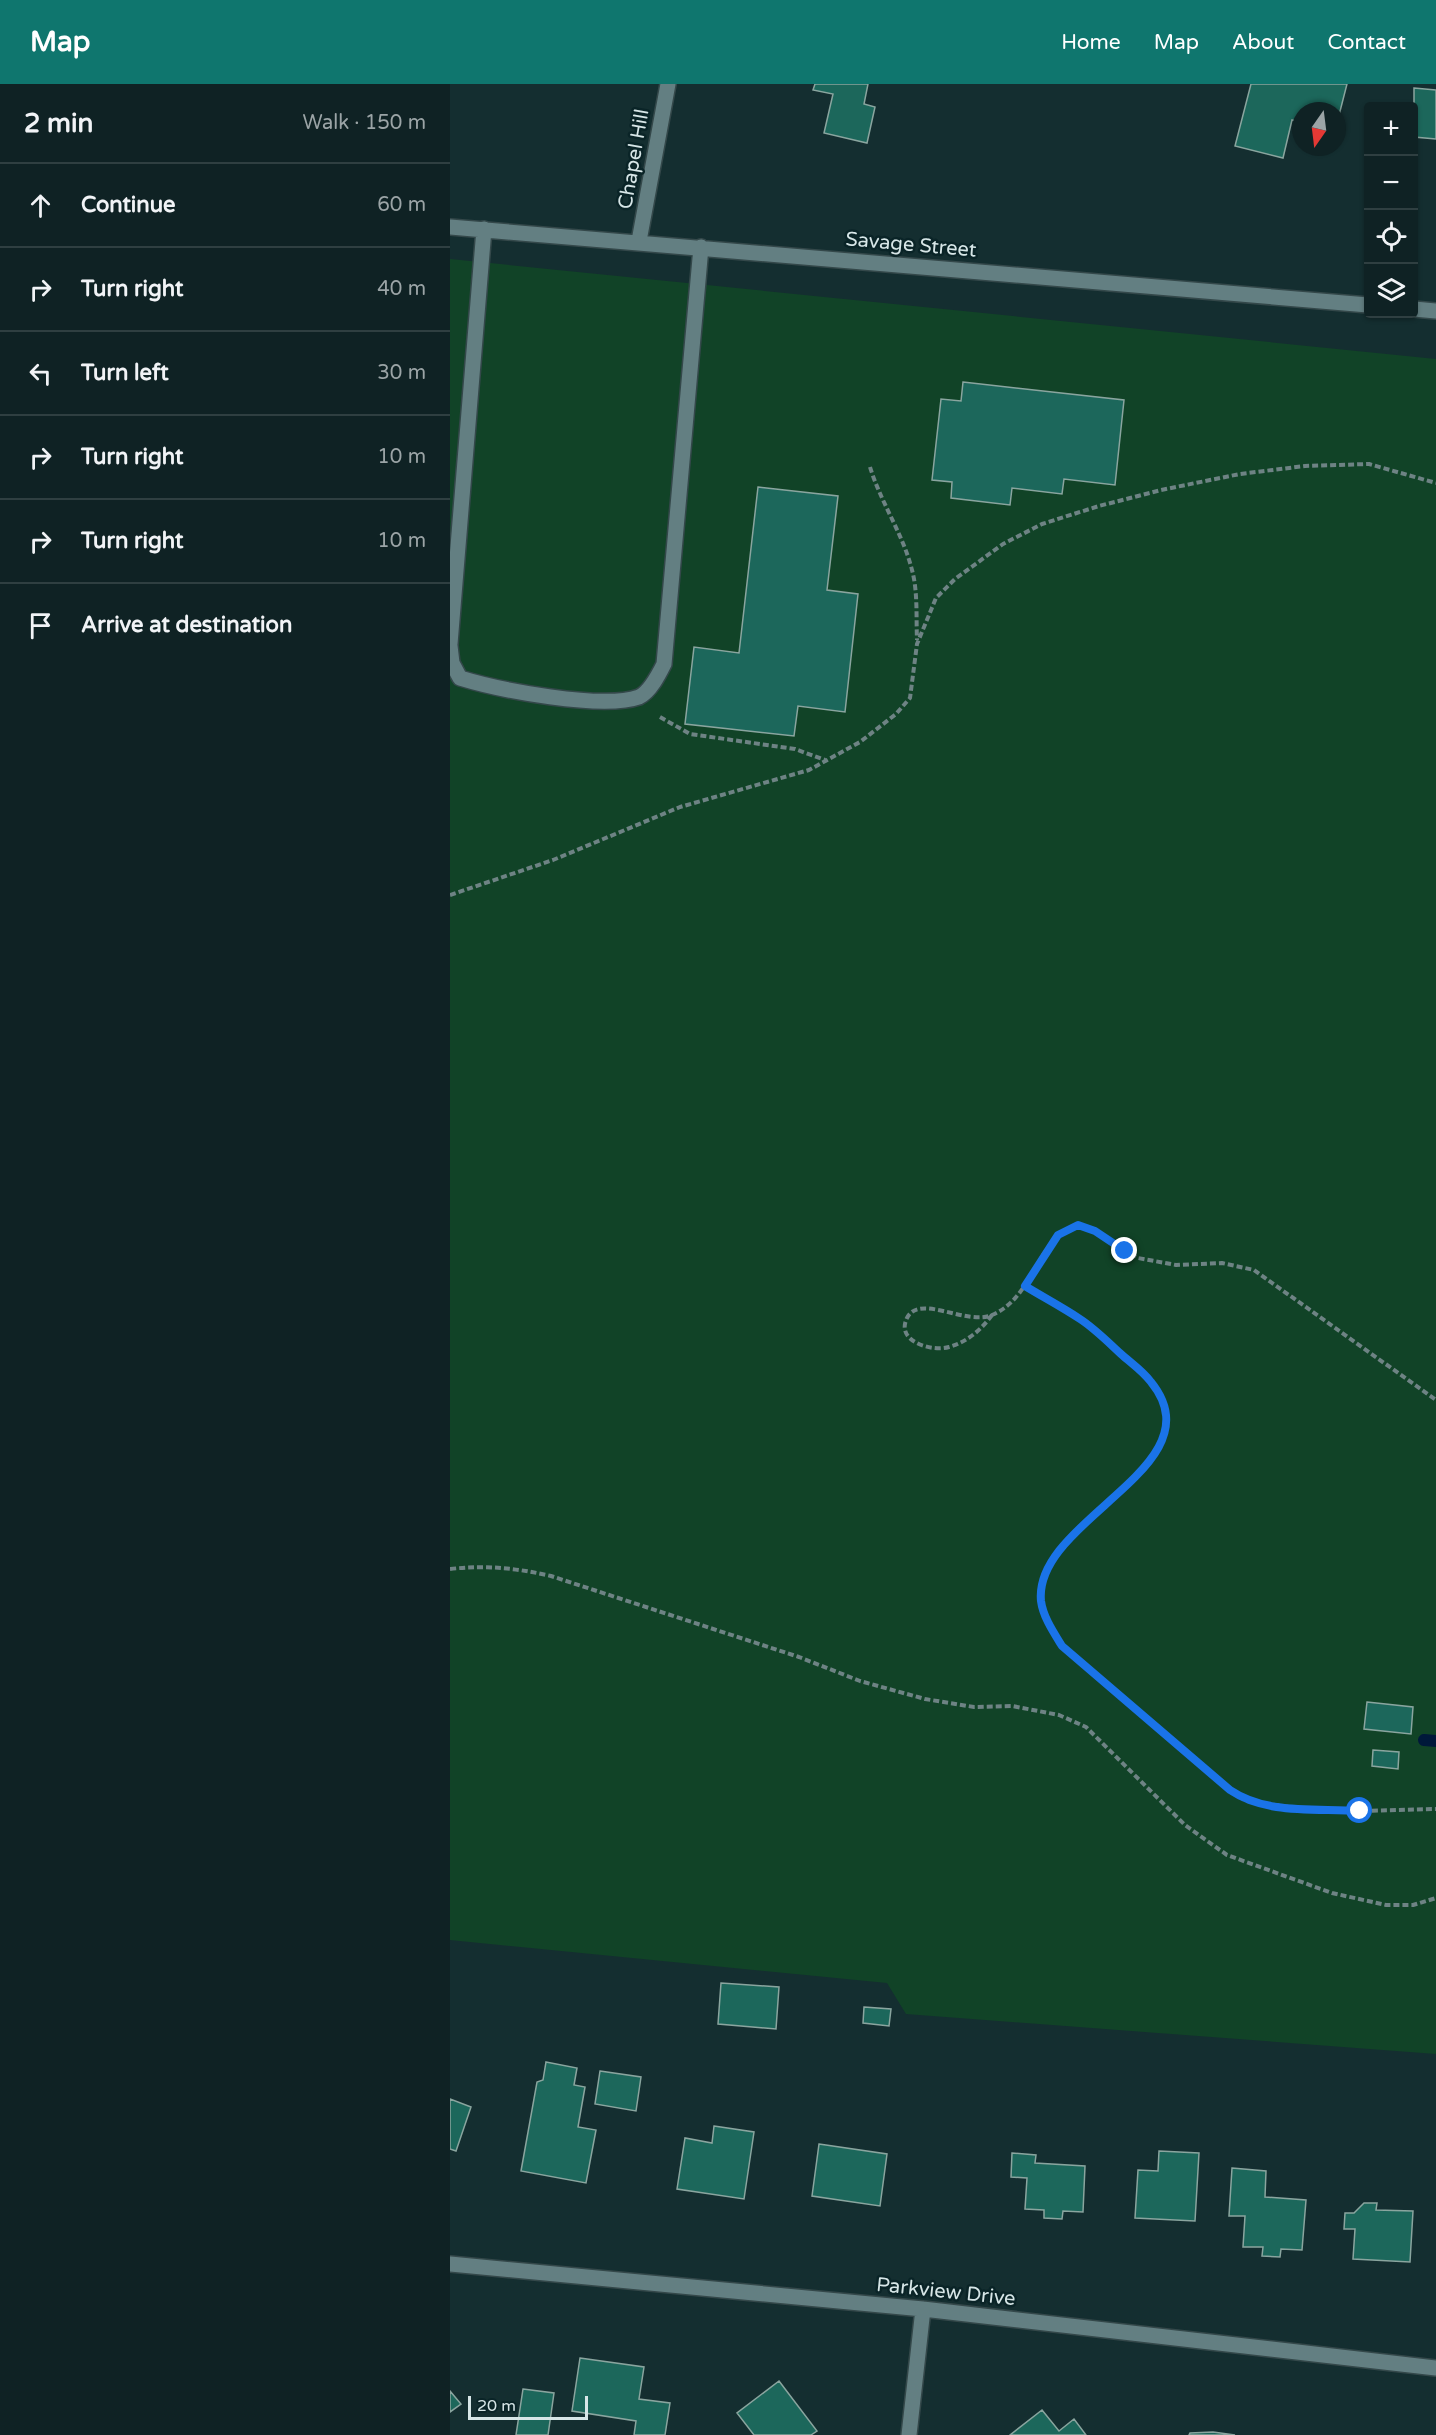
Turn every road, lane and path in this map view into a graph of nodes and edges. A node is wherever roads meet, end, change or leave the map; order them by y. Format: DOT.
graph roads {
  1 [pos="668,84"];
  2 [pos="450,227"];
  3 [pos="484,229"];
  4 [pos="639,241"];
  5 [pos="701,247"];
  6 [pos="1364,305"];
  7 [pos="1418,309"];
  8 [pos="1436,311"];
  9 [pos="870,467"];
  10 [pos="1436,483"];
  11 [pos="917,644"];
  12 [pos="450,645"];
  13 [pos="641,696"];
  14 [pos="825,761"];
  15 [pos="450,895"];
  16 [pos="1025,1286"];
  17 [pos="992,1315"];
  18 [pos="1436,1400"];
  19 [pos="450,1569"];
  20 [pos="1436,1809"];
  21 [pos="1436,1898"];
  22 [pos="450,2264"];
  23 [pos="923,2309"];
  24 [pos="1436,2368"];
  25 [pos="909,2435"];
  1 -- 4 [label="street, Chapel Hill"];
  2 -- 3 [label="street, Savage Street"];
  3 -- 4 [label="street, Savage Street"];
  3 -- 12 [label="street"];
  4 -- 5 [label="street, Savage Street"];
  5 -- 6 [label="street, Savage Street"];
  5 -- 13 [label="street"];
  7 -- 8 [label="street"];
  9 -- 11 [label="path"];
  10 -- 11 [label="path"];
  11 -- 14 [label="path"];
  12 -- 13 [label="street"];
  13 -- 14 [label="path"];
  14 -- 15 [label="path"];
  16 -- 17 [label="path"];
  16 -- 18 [label="path"];
  16 -- 20 [label="path"];
  17 -- 17 [label="path"];
  19 -- 21 [label="path"];
  22 -- 23 [label="street, Parkview Drive"];
  23 -- 24 [label="street, Parkview Drive"];
  23 -- 25 [label="street"];
}
